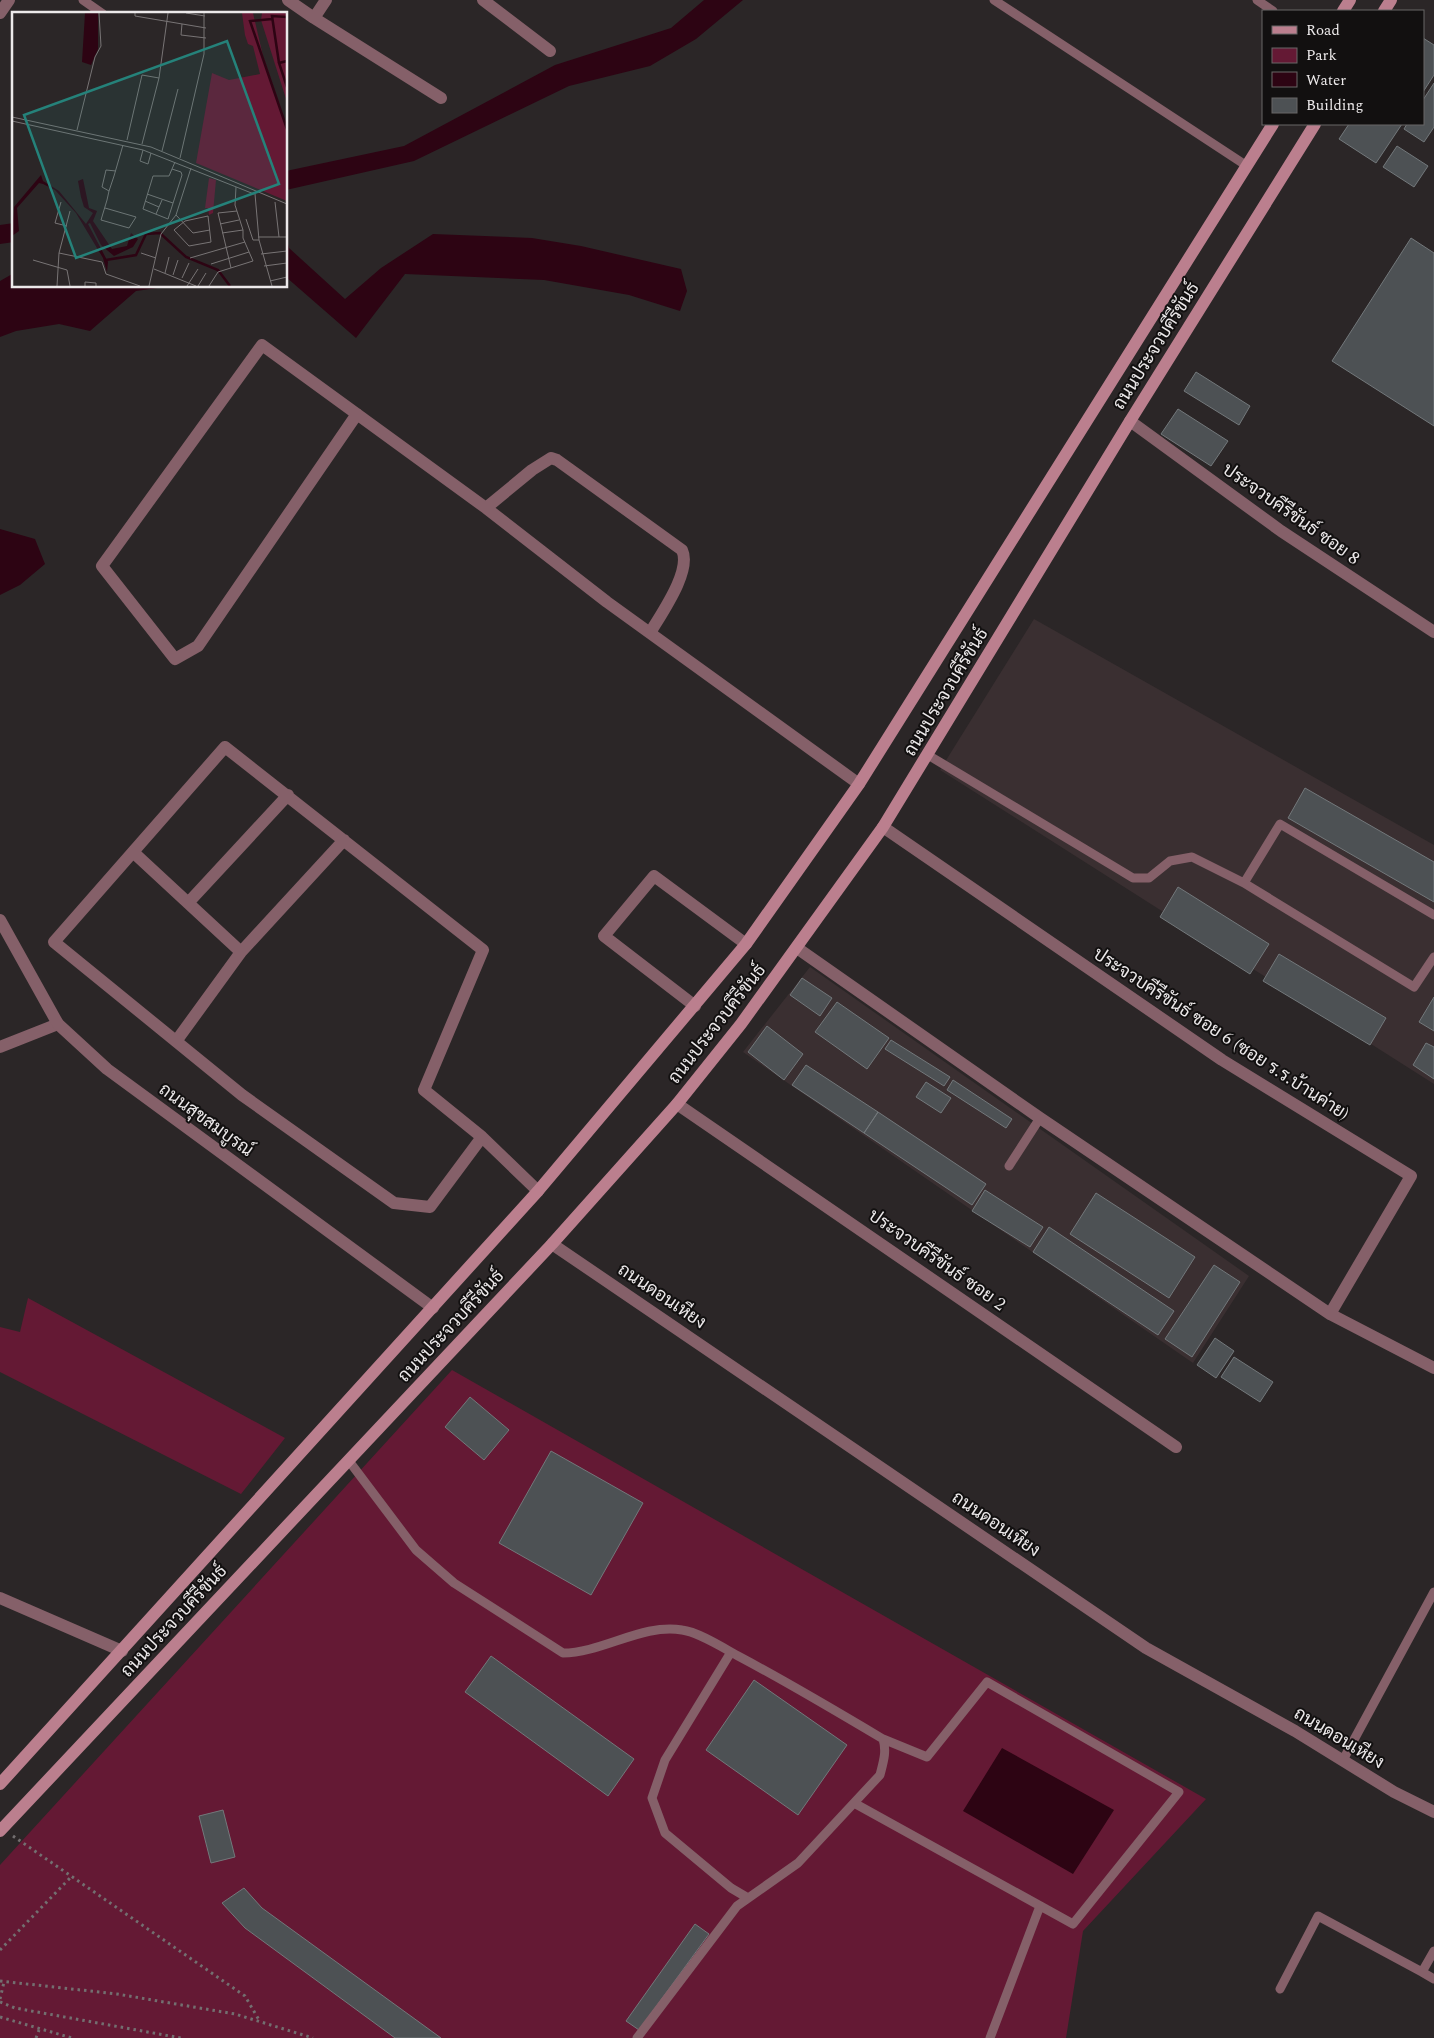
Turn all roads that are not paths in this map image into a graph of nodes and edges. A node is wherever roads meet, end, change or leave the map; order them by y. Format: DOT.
graph roads {
  1 [pos="9,0"];
  2 [pos="83,0"];
  3 [pos="288,0"];
  4 [pos="326,0"];
  5 [pos="483,0"];
  6 [pos="994,0"];
  7 [pos="1257,0"];
  8 [pos="1272,10"];
  9 [pos="101,12"];
  10 [pos="0,13"];
  11 [pos="314,18"];
  12 [pos="550,51"];
  13 [pos="441,98"];
  14 [pos="1272,125"];
  15 [pos="1314,125"];
  16 [pos="1247,166"];
  17 [pos="357,414"];
  18 [pos="1130,421"];
  19 [pos="486,508"];
  20 [pos="1434,632"];
  21 [pos="650,634"];
  22 [pos="928,755"];
  23 [pos="859,784"];
  24 [pos="288,795"];
  25 [pos="883,828"];
  26 [pos="344,840"];
  27 [pos="133,852"];
  28 [pos="1244,883"];
  29 [pos="188,903"];
  30 [pos="1434,915"];
  31 [pos="0,920"];
  32 [pos="746,944"];
  33 [pos="797,948"];
  34 [pos="241,952"];
  35 [pos="1434,957"];
  36 [pos="695,1006"];
  37 [pos="58,1024"];
  38 [pos="177,1040"];
  39 [pos="0,1048"];
  40 [pos="677,1104"];
  41 [pos="1040,1118"];
  42 [pos="482,1137"];
  43 [pos="1009,1166"];
  44 [pos="538,1191"];
  45 [pos="552,1244"];
  46 [pos="433,1308"];
  47 [pos="1330,1314"];
  48 [pos="1434,1368"];
  49 [pos="1176,1447"];
  50 [pos="349,1461"];
  51 [pos="1434,1592"];
  52 [pos="0,1598"];
  53 [pos="122,1651"];
  54 [pos="731,1652"];
  55 [pos="883,1739"];
  56 [pos="1343,1760"];
  57 [pos="0,1784"];
  58 [pos="854,1803"];
  59 [pos="1434,1812"];
  60 [pos="1,1830"];
  61 [pos="748,1898"];
  62 [pos="1040,1906"];
  63 [pos="1434,1951"];
  64 [pos="1422,1972"];
  65 [pos="1434,1979"];
  66 [pos="1280,1989"];
  67 [pos="638,2038"];
  68 [pos="990,2038"];
  1 -- 10 [label="street"];
  2 -- 9 [label="lane"];
  3 -- 11 [label="street"];
  4 -- 11 [label="street"];
  5 -- 12 [label="street"];
  6 -- 16 [label="lane"];
  7 -- 8 [label="lane"];
  11 -- 13 [label="street"];
  14 -- 16 [label="main road, ถนนประจวบคีรีขันธ์"];
  15 -- 18 [label="main road, ถนนประจวบคีรีขันธ์"];
  16 -- 23 [label="main road, ถนนประจวบคีรีขันธ์"];
  17 -- 17 [label="street"];
  17 -- 19 [label="street"];
  18 -- 20 [label="street, ประจวบคีรีขันธ์ ซอย 8"];
  18 -- 22 [label="main road, ถนนประจวบคีรีขันธ์"];
  19 -- 21 [label="street"];
  19 -- 21 [label="street"];
  21 -- 23 [label="street"];
  22 -- 25 [label="main road, ถนนประจวบคีรีขันธ์"];
  22 -- 28 [label="lane"];
  23 -- 32 [label="main road, ถนนประจวบคีรีขันธ์"];
  24 -- 26 [label="street"];
  24 -- 27 [label="street"];
  24 -- 29 [label="street"];
  25 -- 33 [label="main road, ถนนประจวบคีรีขันธ์"];
  25 -- 47 [label="street, ประจวบคีรีขันธ์ ซอย 6 (ซอย ร.ร.บ้านค่าย)"];
  26 -- 34 [label="street"];
  26 -- 42 [label="street"];
  27 -- 29 [label="street"];
  27 -- 38 [label="street"];
  28 -- 30 [label="lane"];
  28 -- 35 [label="lane"];
  29 -- 34 [label="street"];
  31 -- 37 [label="street, ถนนสุขสมบูรณ์"];
  32 -- 36 [label="main road, ถนนประจวบคีรีขันธ์"];
  32 -- 36 [label="street"];
  33 -- 40 [label="main road, ถนนประจวบคีรีขันธ์"];
  33 -- 41 [label="street"];
  34 -- 38 [label="street"];
  36 -- 44 [label="main road, ถนนประจวบคีรีขันธ์"];
  37 -- 39 [label="street"];
  37 -- 46 [label="street, ถนนสุขสมบูรณ์"];
  38 -- 42 [label="street"];
  40 -- 45 [label="main road, ถนนประจวบคีรีขันธ์"];
  40 -- 49 [label="street, ประจวบคีรีขันธ์ ซอย 2"];
  41 -- 43 [label="lane"];
  41 -- 47 [label="street"];
  42 -- 44 [label="street"];
  44 -- 46 [label="main road, ถนนประจวบคีรีขันธ์"];
  45 -- 50 [label="main road, ถนนประจวบคีรีขันธ์"];
  45 -- 56 [label="street, ถนนดอนเหียง"];
  46 -- 53 [label="main road, ถนนประจวบคีรีขันธ์"];
  47 -- 48 [label="street"];
  50 -- 54 [label="lane"];
  50 -- 60 [label="main road, ถนนประจวบคีรีขันธ์"];
  51 -- 56 [label="lane"];
  52 -- 53 [label="street"];
  53 -- 57 [label="main road, ถนนประจวบคีรีขันธ์"];
  54 -- 55 [label="lane"];
  54 -- 61 [label="lane"];
  55 -- 58 [label="lane"];
  55 -- 62 [label="lane"];
  56 -- 59 [label="street, ถนนดอนเหียง"];
  58 -- 61 [label="lane"];
  58 -- 62 [label="lane"];
  61 -- 67 [label="lane"];
  62 -- 68 [label="lane"];
  63 -- 64 [label="lane"];
  64 -- 65 [label="lane"];
  64 -- 66 [label="lane"];
}
